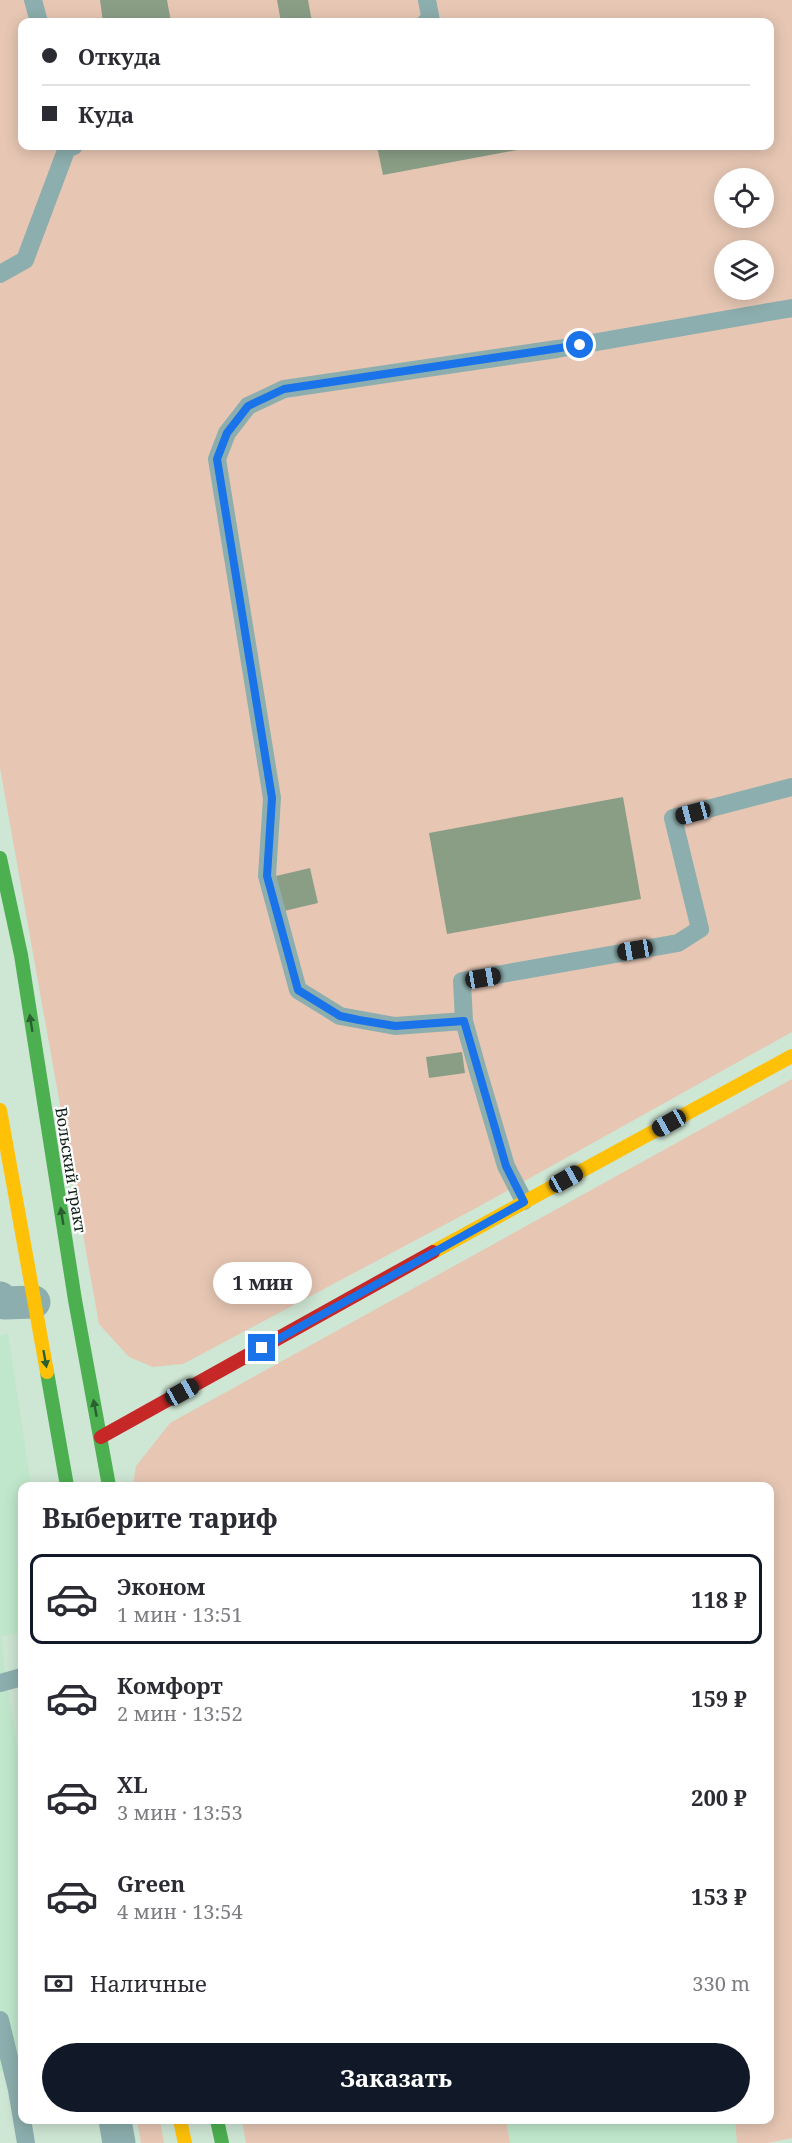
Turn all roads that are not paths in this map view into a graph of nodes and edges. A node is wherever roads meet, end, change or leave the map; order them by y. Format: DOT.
graph roads {
  1 [pos="33,0"];
  2 [pos="427,0"];
  3 [pos="38,18"];
  4 [pos="430,18"];
  5 [pos="67,150"];
  6 [pos="0,274"];
  7 [pos="792,308"];
  8 [pos="792,787"];
  9 [pos="0,858"];
  10 [pos="464,1021"];
  11 [pos="792,1056"];
  12 [pos="0,1110"];
  13 [pos="524,1202"];
  14 [pos="0,1298"];
  15 [pos="34,1302"];
  16 [pos="101,1437"];
  17 [pos="66,1482"];
  18 [pos="108,1482"];
  19 [pos="18,1678"];
  20 [pos="0,1683"];
  21 [pos="0,2020"];
  22 [pos="13,2091"];
  23 [pos="18,2111"];
  24 [pos="21,2124"];
  25 [pos="116,2124"];
  26 [pos="181,2124"];
  27 [pos="218,2124"];
  28 [pos="26,2143"];
  29 [pos="119,2143"];
  30 [pos="184,2143"];
  31 [pos="222,2143"];
  1 -- 3 [label="lane"];
  2 -- 4 [label="lane"];
  5 -- 6 [label="lane"];
  7 -- 10 [label="lane"];
  8 -- 10 [label="lane"];
  16 -- 9 [label="main road, Вольский тракт, one-way"];
  10 -- 13 [label="lane"];
  11 -- 13 [label="main road"];
  12 -- 15 [label="main road"];
  13 -- 16 [label="main road"];
  14 -- 15 [label="street"];
  15 -- 17 [label="main road, one-way"];
  16 -- 18 [label="main road, Вольский тракт"];
  19 -- 20 [label="lane"];
  21 -- 22 [label="lane"];
  22 -- 23 [label="lane"];
  24 -- 28 [label="lane"];
  25 -- 29 [label="street"];
  26 -- 30 [label="main road"];
  27 -- 31 [label="main road"];
}
